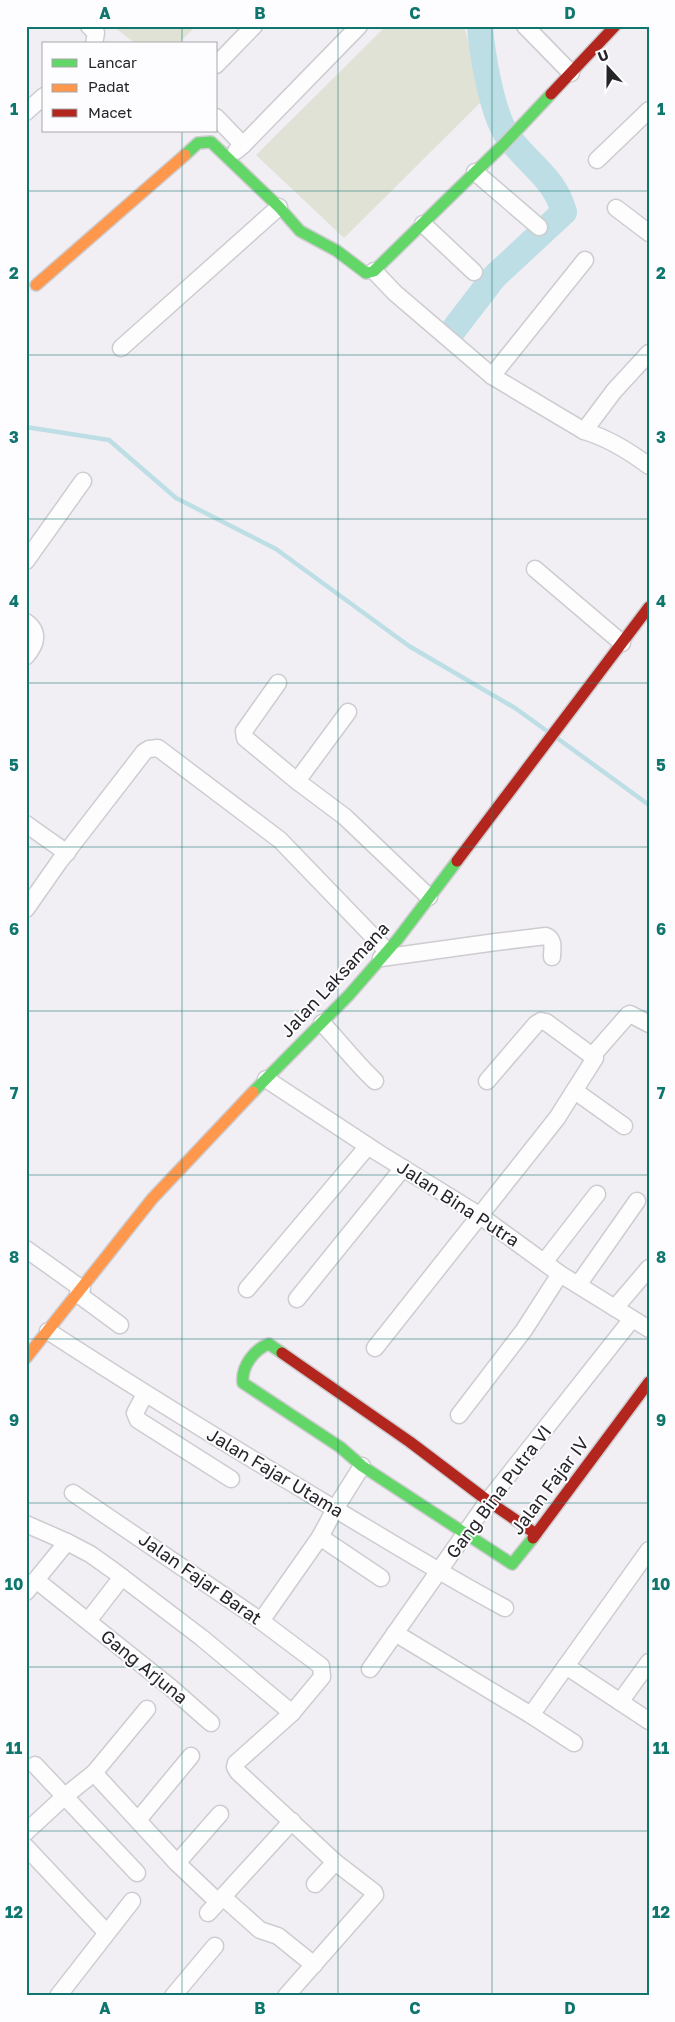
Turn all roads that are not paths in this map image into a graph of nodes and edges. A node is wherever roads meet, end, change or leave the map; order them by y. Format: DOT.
graph roads {
  1 [pos="89,26"];
  2 [pos="254,26"];
  3 [pos="359,26"];
  4 [pos="525,26"];
  5 [pos="615,26"];
  6 [pos="94,42"];
  7 [pos="218,63"];
  8 [pos="571,73"];
  9 [pos="42,98"];
  10 [pos="649,110"];
  11 [pos="26,112"];
  12 [pos="218,119"];
  13 [pos="243,145"];
  14 [pos="229,158"];
  15 [pos="597,160"];
  16 [pos="475,172"];
  17 [pos="279,207"];
  18 [pos="616,208"];
  19 [pos="424,224"];
  20 [pos="540,227"];
  21 [pos="649,233"];
  22 [pos="585,260"];
  23 [pos="374,271"];
  24 [pos="474,272"];
  25 [pos="36,285"];
  26 [pos="121,348"];
  27 [pos="649,353"];
  28 [pos="492,376"];
  29 [pos="584,432"];
  30 [pos="649,466"];
  31 [pos="83,481"];
  32 [pos="26,561"];
  33 [pos="535,569"];
  34 [pos="646,617"];
  35 [pos="26,622"];
  36 [pos="622,643"];
  37 [pos="26,656"];
  38 [pos="278,683"];
  39 [pos="348,712"];
  40 [pos="297,781"];
  41 [pos="26,824"];
  42 [pos="67,853"];
  43 [pos="429,897"];
  44 [pos="26,909"];
  45 [pos="384,955"];
  46 [pos="552,957"];
  47 [pos="322,1023"];
  48 [pos="649,1024"];
  49 [pos="593,1055"];
  50 [pos="266,1079"];
  51 [pos="375,1081"];
  52 [pos="488,1081"];
  53 [pos="575,1091"];
  54 [pos="624,1126"];
  55 [pos="368,1146"];
  56 [pos="403,1168"];
  57 [pos="597,1194"];
  58 [pos="637,1201"];
  59 [pos="479,1215"];
  60 [pos="26,1249"];
  61 [pos="544,1261"];
  62 [pos="649,1268"];
  63 [pos="560,1274"];
  64 [pos="578,1285"];
  65 [pos="247,1289"];
  66 [pos="80,1292"];
  67 [pos="297,1299"];
  68 [pos="615,1308"];
  69 [pos="632,1319"];
  70 [pos="120,1325"];
  71 [pos="649,1330"];
  72 [pos="48,1331"];
  73 [pos="375,1348"];
  74 [pos="26,1358"];
  75 [pos="649,1382"];
  76 [pos="145,1394"];
  77 [pos="459,1415"];
  78 [pos="362,1466"];
  79 [pos="232,1479"];
  80 [pos="73,1493"];
  81 [pos="488,1501"];
  82 [pos="335,1509"];
  83 [pos="26,1524"];
  84 [pos="464,1534"];
  85 [pos="536,1534"];
  86 [pos="320,1536"];
  87 [pos="67,1542"];
  88 [pos="649,1550"];
  89 [pos="440,1573"];
  90 [pos="122,1577"];
  91 [pos="380,1578"];
  92 [pos="31,1586"];
  93 [pos="505,1608"];
  94 [pos="88,1621"];
  95 [pos="261,1621"];
  96 [pos="396,1633"];
  97 [pos="649,1662"];
  98 [pos="566,1666"];
  99 [pos="370,1669"];
  100 [pos="620,1702"];
  101 [pos="147,1709"];
  102 [pos="292,1713"];
  103 [pos="531,1715"];
  104 [pos="649,1721"];
  105 [pos="211,1723"];
  106 [pos="574,1742"];
  107 [pos="191,1756"];
  108 [pos="35,1765"];
  109 [pos="94,1773"];
  110 [pos="66,1796"];
  111 [pos="220,1814"];
  112 [pos="138,1820"];
  113 [pos="292,1821"];
  114 [pos="26,1832"];
  115 [pos="26,1847"];
  116 [pos="335,1862"];
  117 [pos="177,1863"];
  118 [pos="137,1872"];
  119 [pos="316,1884"];
  120 [pos="132,1901"];
  121 [pos="216,1904"];
  122 [pos="106,1932"];
  123 [pos="215,1946"];
  124 [pos="314,1965"];
  125 [pos="58,1996"];
  126 [pos="174,1996"];
  127 [pos="286,1996"];
  1 -- 6 [label="street"];
  2 -- 7 [label="street"];
  3 -- 13 [label="street"];
  4 -- 8 [label="street"];
  5 -- 8 [label="street"];
  8 -- 16 [label="street"];
  9 -- 11 [label="street"];
  10 -- 15 [label="street"];
  12 -- 13 [label="street"];
  13 -- 14 [label="street"];
  14 -- 17 [label="street"];
  14 -- 25 [label="street"];
  16 -- 19 [label="street"];
  16 -- 20 [label="street"];
  17 -- 23 [label="street"];
  17 -- 26 [label="street"];
  18 -- 21 [label="street"];
  19 -- 23 [label="street"];
  19 -- 24 [label="street"];
  22 -- 28 [label="street"];
  23 -- 28 [label="street"];
  27 -- 29 [label="street"];
  28 -- 29 [label="street"];
  29 -- 30 [label="street"];
  31 -- 32 [label="street"];
  33 -- 36 [label="street"];
  34 -- 36 [label="street, Jalan Laksamana"];
  35 -- 37 [label="street"];
  36 -- 43 [label="street, Jalan Laksamana"];
  38 -- 40 [label="street"];
  39 -- 40 [label="street"];
  40 -- 43 [label="street"];
  41 -- 42 [label="street"];
  42 -- 44 [label="street"];
  42 -- 45 [label="street"];
  43 -- 45 [label="street, Jalan Laksamana"];
  45 -- 46 [label="street"];
  45 -- 47 [label="street, Jalan Laksamana"];
  47 -- 50 [label="street, Jalan Laksamana"];
  47 -- 51 [label="street"];
  48 -- 49 [label="street"];
  49 -- 52 [label="street"];
  49 -- 53 [label="street"];
  50 -- 55 [label="street, Jalan Bina Putra"];
  50 -- 66 [label="street, Jalan Laksamana"];
  53 -- 54 [label="street"];
  53 -- 59 [label="street"];
  55 -- 56 [label="street, Jalan Bina Putra"];
  55 -- 65 [label="street"];
  56 -- 59 [label="street, Jalan Bina Putra"];
  56 -- 67 [label="street"];
  57 -- 61 [label="street"];
  58 -- 64 [label="street"];
  59 -- 61 [label="street, Jalan Bina Putra"];
  59 -- 73 [label="street"];
  60 -- 66 [label="street"];
  61 -- 63 [label="street, Jalan Bina Putra"];
  62 -- 68 [label="street"];
  63 -- 64 [label="street, Jalan Bina Putra"];
  63 -- 77 [label="street"];
  64 -- 68 [label="street, Jalan Bina Putra"];
  66 -- 70 [label="street"];
  66 -- 72 [label="street, Jalan Laksamana"];
  68 -- 69 [label="street, Jalan Bina Putra"];
  69 -- 71 [label="street, Jalan Bina Putra"];
  69 -- 81 [label="street, Gang Bina Putra VI"];
  72 -- 74 [label="street, Jalan Laksamana"];
  72 -- 76 [label="street, Jalan Fajar Utama"];
  75 -- 85 [label="street, Jalan Fajar IV"];
  76 -- 79 [label="street"];
  76 -- 82 [label="street, Jalan Fajar Utama"];
  78 -- 81 [label="street"];
  78 -- 82 [label="street"];
  78 -- 84 [label="street"];
  80 -- 95 [label="street, Jalan Fajar Barat"];
  81 -- 84 [label="street, Gang Bina Putra VI"];
  81 -- 85 [label="street"];
  82 -- 86 [label="street"];
  82 -- 89 [label="street, Jalan Fajar Utama"];
  83 -- 87 [label="street"];
  84 -- 85 [label="street, Jalan Fajar IV"];
  84 -- 89 [label="street, Gang Bina Putra VI"];
  86 -- 91 [label="street"];
  86 -- 95 [label="street"];
  87 -- 90 [label="street"];
  87 -- 92 [label="street"];
  88 -- 98 [label="street"];
  89 -- 93 [label="street, Jalan Fajar Utama"];
  89 -- 96 [label="street, Gang Bina Putra VI"];
  90 -- 94 [label="street, Gang Arjuna"];
  90 -- 102 [label="street"];
  92 -- 94 [label="street"];
  94 -- 105 [label="street, Gang Arjuna"];
  95 -- 102 [label="street, Jalan Fajar Barat"];
  96 -- 99 [label="street, Gang Bina Putra VI"];
  96 -- 103 [label="street"];
  97 -- 100 [label="street"];
  98 -- 100 [label="street"];
  98 -- 103 [label="street"];
  100 -- 104 [label="street"];
  101 -- 109 [label="street"];
  102 -- 113 [label="street"];
  103 -- 106 [label="street"];
  107 -- 112 [label="street"];
  108 -- 110 [label="street"];
  109 -- 110 [label="street"];
  109 -- 112 [label="street"];
  110 -- 114 [label="street"];
  110 -- 118 [label="street"];
  111 -- 117 [label="street"];
  112 -- 117 [label="street"];
  113 -- 116 [label="street"];
  113 -- 121 [label="street"];
  115 -- 122 [label="street"];
  116 -- 119 [label="street"];
  116 -- 124 [label="street"];
  117 -- 121 [label="street"];
  120 -- 122 [label="street"];
  121 -- 124 [label="street"];
  122 -- 125 [label="street"];
  123 -- 126 [label="street"];
  124 -- 127 [label="street"];
}
